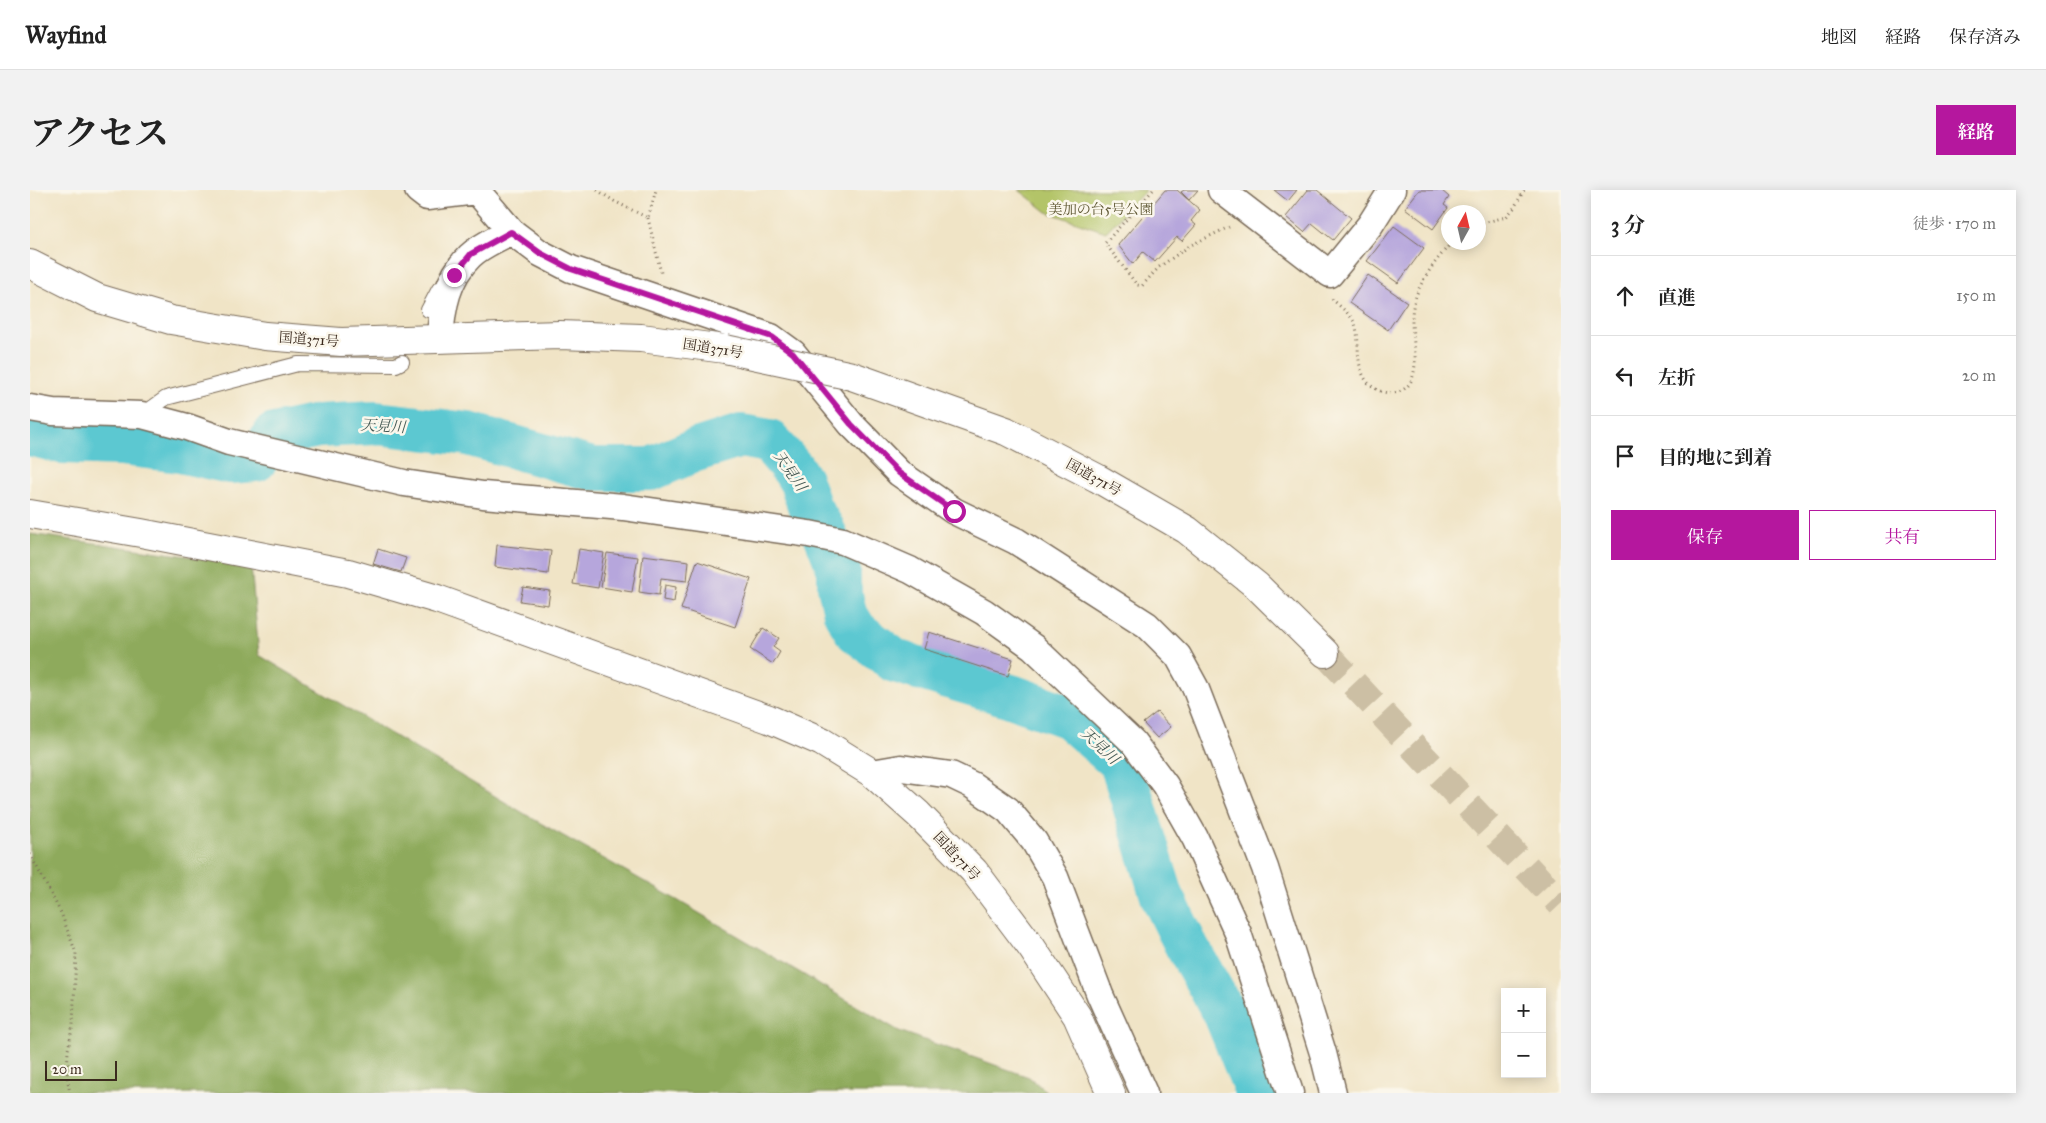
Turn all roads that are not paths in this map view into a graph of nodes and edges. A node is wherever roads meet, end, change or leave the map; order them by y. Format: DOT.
graph roads {
  1 [pos="418,190"];
  2 [pos="476,190"];
  3 [pos="1221,190"];
  4 [pos="1392,190"];
  5 [pos="506,226"];
  6 [pos="30,264"];
  7 [pos="428,310"];
  8 [pos="440,338"];
  9 [pos="402,362"];
  10 [pos="30,408"];
  11 [pos="142,415"];
  12 [pos="30,514"];
  13 [pos="1325,653"];
  14 [pos="872,773"];
  15 [pos="1111,1093"];
  16 [pos="1144,1093"];
  17 [pos="1290,1093"];
  18 [pos="1333,1093"];
  1 -- 2 [label="street"];
  2 -- 5 [label="street"];
  3 -- 4 [label="street"];
  5 -- 7 [label="lane"];
  5 -- 8 [label="street"];
  5 -- 18 [label="street"];
  6 -- 8 [label="highway, 国道371号"];
  8 -- 13 [label="highway, 国道371号, bridge"];
  9 -- 11 [label="lane"];
  10 -- 11 [label="street"];
  11 -- 17 [label="street"];
  12 -- 14 [label="highway, 国道371号"];
  14 -- 15 [label="highway, 国道371号"];
  14 -- 16 [label="street"];
}
